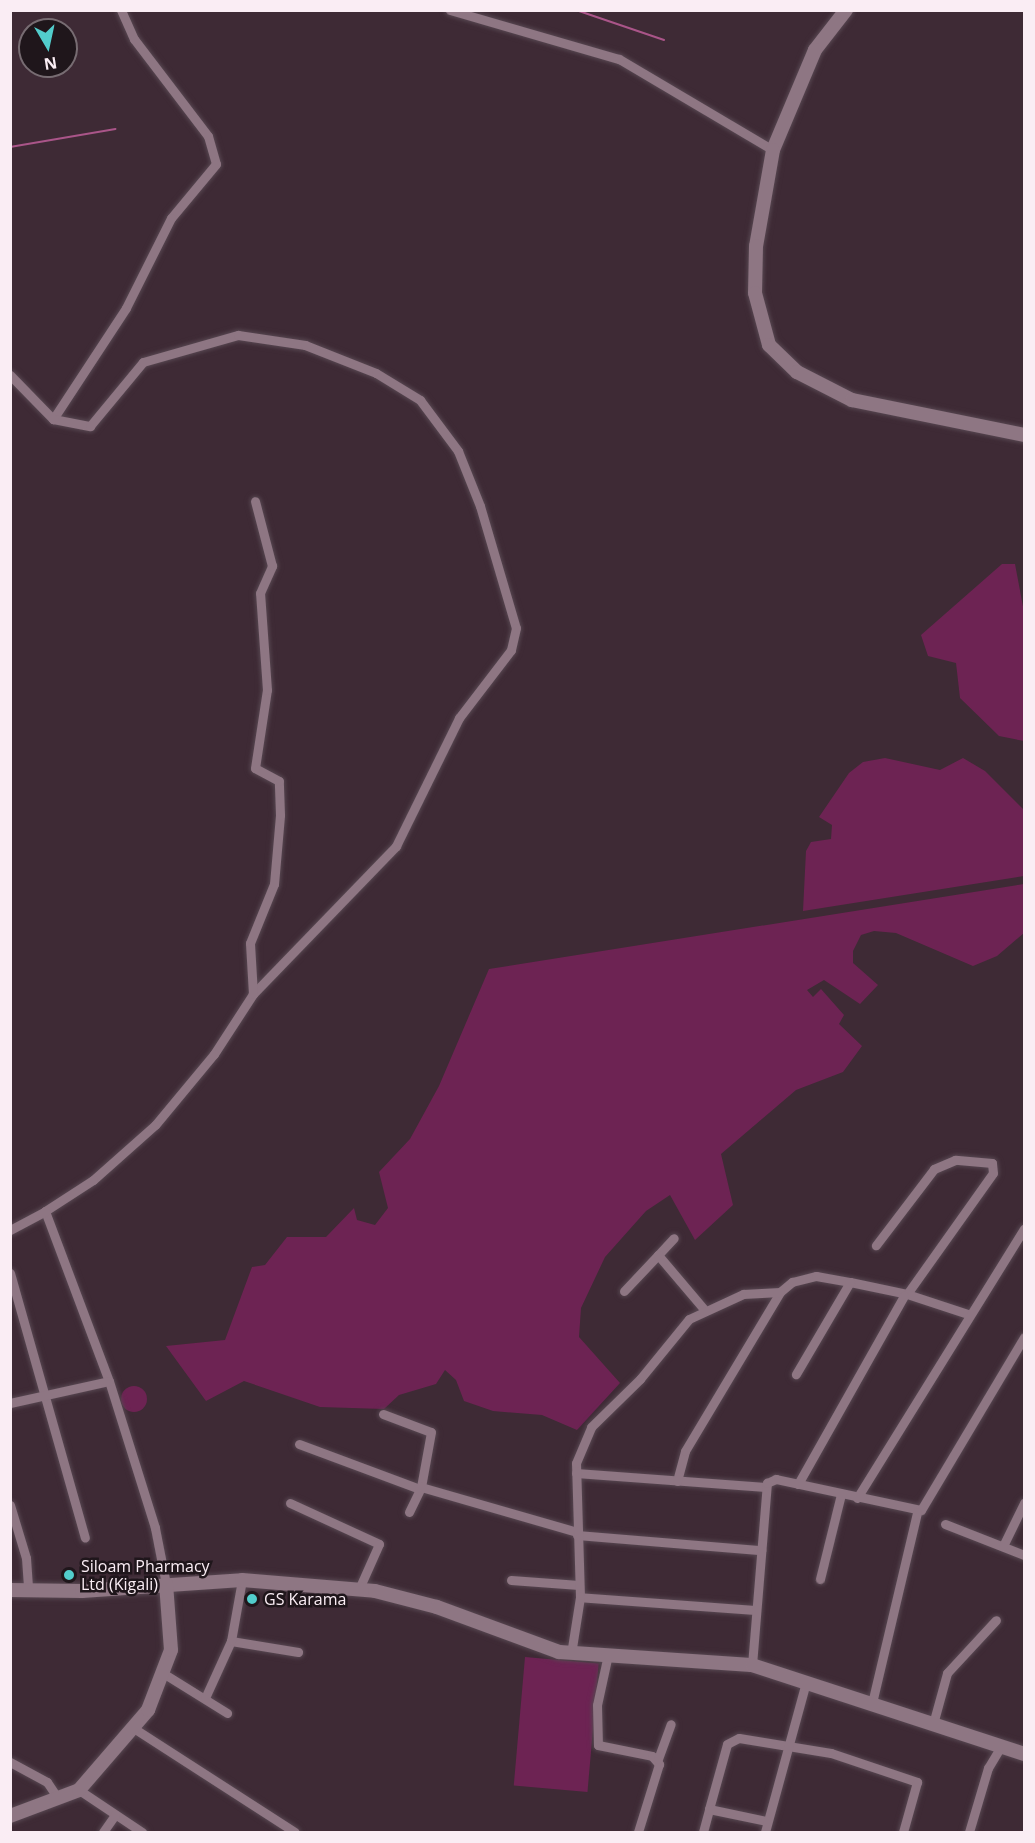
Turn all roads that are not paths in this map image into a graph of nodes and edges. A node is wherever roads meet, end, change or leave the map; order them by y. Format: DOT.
graph roads {
  1 [pos="121,10"];
  2 [pos="450,10"];
  3 [pos="846,10"];
  4 [pos="774,150"];
  5 [pos="10,375"];
  6 [pos="53,419"];
  7 [pos="1024,435"];
  8 [pos="255,501"];
  9 [pos="253,994"];
  10 [pos="45,1211"];
  11 [pos="1024,1229"];
  12 [pos="10,1230"];
  13 [pos="674,1238"];
  14 [pos="876,1245"];
  15 [pos="658,1255"];
  16 [pos="10,1273"];
  17 [pos="850,1282"];
  18 [pos="624,1291"];
  19 [pos="780,1293"];
  20 [pos="906,1295"];
  21 [pos="703,1308"];
  22 [pos="968,1314"];
  23 [pos="1023,1343"];
  24 [pos="796,1374"];
  25 [pos="109,1381"];
  26 [pos="42,1397"];
  27 [pos="10,1403"];
  28 [pos="383,1414"];
  29 [pos="299,1444"];
  30 [pos="576,1473"];
  31 [pos="677,1481"];
  32 [pos="798,1484"];
  33 [pos="765,1487"];
  34 [pos="419,1488"];
  35 [pos="841,1494"];
  36 [pos="857,1498"];
  37 [pos="290,1503"];
  38 [pos="1024,1503"];
  39 [pos="10,1505"];
  40 [pos="409,1512"];
  41 [pos="917,1512"];
  42 [pos="945,1524"];
  43 [pos="577,1533"];
  44 [pos="85,1538"];
  45 [pos="1003,1546"];
  46 [pos="761,1550"];
  47 [pos="1024,1556"];
  48 [pos="820,1579"];
  49 [pos="242,1580"];
  50 [pos="511,1580"];
  51 [pos="166,1584"];
  52 [pos="579,1585"];
  53 [pos="359,1589"];
  54 [pos="10,1590"];
  55 [pos="28,1590"];
  56 [pos="580,1597"];
  57 [pos="755,1610"];
  58 [pos="996,1620"];
  59 [pos="231,1641"];
  60 [pos="298,1652"];
  61 [pos="571,1654"];
  62 [pos="607,1659"];
  63 [pos="752,1665"];
  64 [pos="166,1675"];
  65 [pos="806,1682"];
  66 [pos="205,1698"];
  67 [pos="872,1703"];
  68 [pos="227,1713"];
  69 [pos="672,1724"];
  70 [pos="933,1724"];
  71 [pos="135,1729"];
  72 [pos="787,1744"];
  73 [pos="1000,1748"];
  74 [pos="1024,1753"];
  75 [pos="658,1758"];
  76 [pos="10,1762"];
  77 [pos="79,1790"];
  78 [pos="57,1797"];
  79 [pos="709,1809"];
  80 [pos="115,1815"];
  81 [pos="10,1816"];
  82 [pos="766,1821"];
  83 [pos="103,1833"];
  84 [pos="142,1833"];
  85 [pos="295,1833"];
  86 [pos="638,1833"];
  87 [pos="703,1833"];
  88 [pos="765,1833"];
  89 [pos="903,1833"];
  90 [pos="969,1833"];
  1 -- 6 [label="street"];
  2 -- 4 [label="street"];
  3 -- 4 [label="main road"];
  4 -- 7 [label="main road"];
  5 -- 6 [label="street"];
  6 -- 9 [label="street"];
  8 -- 9 [label="street"];
  9 -- 10 [label="street"];
  10 -- 12 [label="street"];
  10 -- 25 [label="street"];
  11 -- 22 [label="street"];
  13 -- 15 [label="street"];
  14 -- 20 [label="street"];
  15 -- 18 [label="street"];
  15 -- 21 [label="street"];
  16 -- 26 [label="street"];
  17 -- 19 [label="street"];
  17 -- 20 [label="street"];
  17 -- 24 [label="street"];
  19 -- 21 [label="street"];
  19 -- 31 [label="street"];
  20 -- 22 [label="street"];
  20 -- 32 [label="street"];
  21 -- 30 [label="street"];
  22 -- 36 [label="street"];
  23 -- 41 [label="street"];
  25 -- 26 [label="street"];
  25 -- 51 [label="street"];
  26 -- 27 [label="street"];
  26 -- 44 [label="street"];
  28 -- 34 [label="street"];
  29 -- 34 [label="street"];
  30 -- 31 [label="street"];
  30 -- 43 [label="street"];
  31 -- 33 [label="street"];
  32 -- 33 [label="street"];
  32 -- 35 [label="street"];
  33 -- 46 [label="street"];
  34 -- 40 [label="street"];
  34 -- 43 [label="street"];
  35 -- 36 [label="street"];
  35 -- 48 [label="street"];
  36 -- 41 [label="street"];
  37 -- 53 [label="street"];
  38 -- 45 [label="street"];
  39 -- 55 [label="street"];
  41 -- 67 [label="street"];
  42 -- 45 [label="street"];
  43 -- 46 [label="street"];
  43 -- 52 [label="street"];
  45 -- 47 [label="street"];
  46 -- 57 [label="street"];
  49 -- 51 [label="main road"];
  49 -- 53 [label="main road"];
  49 -- 59 [label="street"];
  50 -- 52 [label="street"];
  51 -- 55 [label="main road"];
  51 -- 64 [label="main road"];
  52 -- 56 [label="street"];
  53 -- 61 [label="main road"];
  54 -- 55 [label="main road"];
  56 -- 57 [label="street"];
  56 -- 61 [label="street"];
  57 -- 63 [label="street"];
  58 -- 70 [label="street"];
  59 -- 60 [label="street"];
  59 -- 66 [label="street"];
  61 -- 62 [label="main road"];
  62 -- 63 [label="main road"];
  62 -- 75 [label="street"];
  63 -- 65 [label="main road"];
  64 -- 66 [label="street"];
  64 -- 71 [label="main road"];
  65 -- 67 [label="main road"];
  65 -- 72 [label="street"];
  66 -- 68 [label="street"];
  67 -- 70 [label="main road"];
  69 -- 75 [label="street"];
  70 -- 73 [label="main road"];
  71 -- 77 [label="main road"];
  71 -- 85 [label="street"];
  72 -- 79 [label="street"];
  72 -- 82 [label="street"];
  72 -- 89 [label="street"];
  73 -- 74 [label="main road"];
  73 -- 90 [label="street"];
  75 -- 86 [label="street"];
  76 -- 78 [label="street"];
  77 -- 78 [label="main road"];
  77 -- 80 [label="street"];
  78 -- 81 [label="main road"];
  79 -- 82 [label="street"];
  79 -- 87 [label="street"];
  80 -- 83 [label="street"];
  80 -- 84 [label="street"];
  82 -- 88 [label="street"];
}
